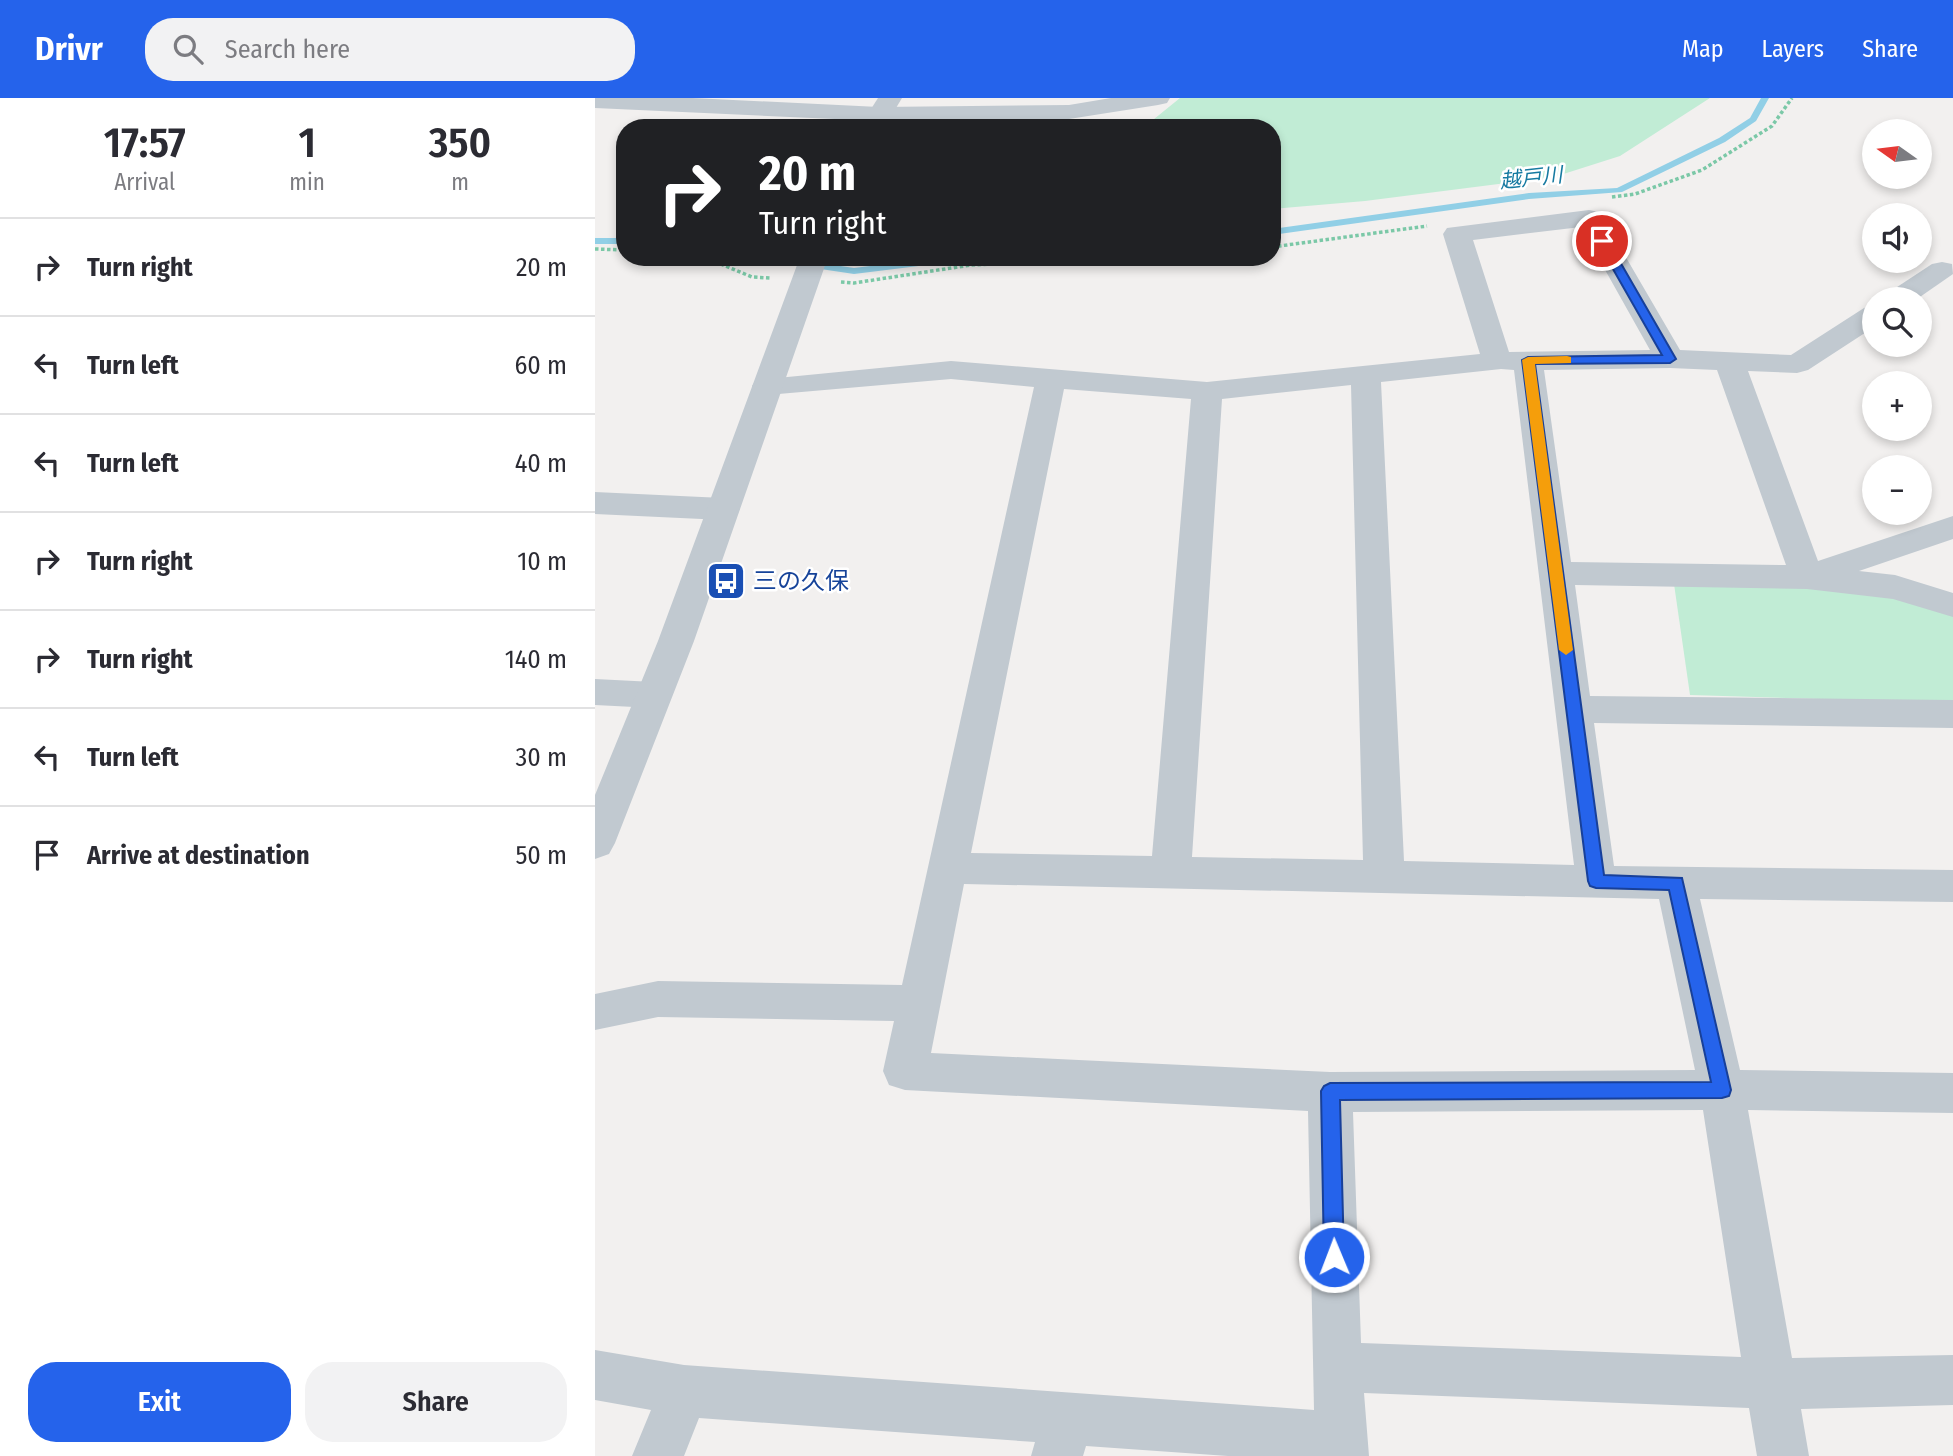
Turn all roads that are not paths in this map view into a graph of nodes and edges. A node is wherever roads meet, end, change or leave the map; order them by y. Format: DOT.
graph roads {
  1 [pos="1158,98"];
  2 [pos="595,101"];
  3 [pos="880,113"];
  4 [pos="810,269"];
  5 [pos="1942,270"];
  6 [pos="1916,287"];
  7 [pos="1862,322"];
  8 [pos="1670,359"];
  9 [pos="1512,361"];
  10 [pos="1729,361"];
  11 [pos="1366,375"];
  12 [pos="1051,379"];
  13 [pos="768,386"];
  14 [pos="1207,391"];
  15 [pos="595,503"];
  16 [pos="723,509"];
  17 [pos="1953,527"];
  18 [pos="1556,573"];
  19 [pos="1807,577"];
  20 [pos="1953,604"];
  21 [pos="595,692"];
  22 [pos="654,695"];
  23 [pos="1574,709"];
  24 [pos="1953,714"];
  25 [pos="597,832"];
  26 [pos="947,869"];
  27 [pos="1171,873"];
  28 [pos="1384,877"];
  29 [pos="1596,881"];
  30 [pos="1676,883"];
  31 [pos="1953,886"];
  32 [pos="919,1003"];
  33 [pos="595,1012"];
  34 [pos="1722,1090"];
  35 [pos="1330,1091"];
  36 [pos="1953,1093"];
  37 [pos="1337,1367"];
  38 [pos="595,1375"];
  39 [pos="1953,1380"];
  40 [pos="1772,1384"];
  41 [pos="684,1391"];
  42 [pos="1063,1437"];
  43 [pos="1343,1447"];
  44 [pos="658,1456"];
  45 [pos="1783,1456"];
  1 -- 3 [label="street"];
  2 -- 3 [label="street"];
  4 -- 13 [label="street"];
  5 -- 6 [label="street"];
  7 -- 10 [label="street"];
  8 -- 9 [label="street"];
  8 -- 9 [label="street"];
  8 -- 10 [label="street"];
  9 -- 11 [label="street"];
  9 -- 18 [label="street"];
  10 -- 19 [label="street"];
  11 -- 14 [label="street"];
  11 -- 28 [label="street"];
  12 -- 13 [label="street"];
  12 -- 14 [label="street"];
  12 -- 26 [label="street"];
  13 -- 16 [label="street"];
  14 -- 27 [label="street"];
  15 -- 16 [label="street"];
  16 -- 22 [label="street"];
  17 -- 19 [label="street"];
  18 -- 19 [label="street"];
  18 -- 23 [label="street"];
  19 -- 20 [label="street"];
  21 -- 22 [label="street"];
  22 -- 25 [label="street"];
  23 -- 24 [label="street"];
  23 -- 29 [label="street"];
  26 -- 27 [label="street"];
  26 -- 32 [label="street"];
  27 -- 28 [label="street"];
  28 -- 29 [label="street"];
  29 -- 30 [label="street"];
  30 -- 31 [label="street"];
  30 -- 34 [label="street"];
  32 -- 33 [label="street"];
  32 -- 35 [label="street"];
  34 -- 35 [label="street"];
  34 -- 36 [label="street"];
  34 -- 40 [label="street"];
  35 -- 37 [label="street"];
  37 -- 40 [label="street"];
  37 -- 43 [label="street"];
  38 -- 41 [label="street"];
  39 -- 40 [label="street"];
  40 -- 45 [label="street"];
  41 -- 42 [label="street"];
  41 -- 44 [label="street"];
  42 -- 43 [label="street"];
}
